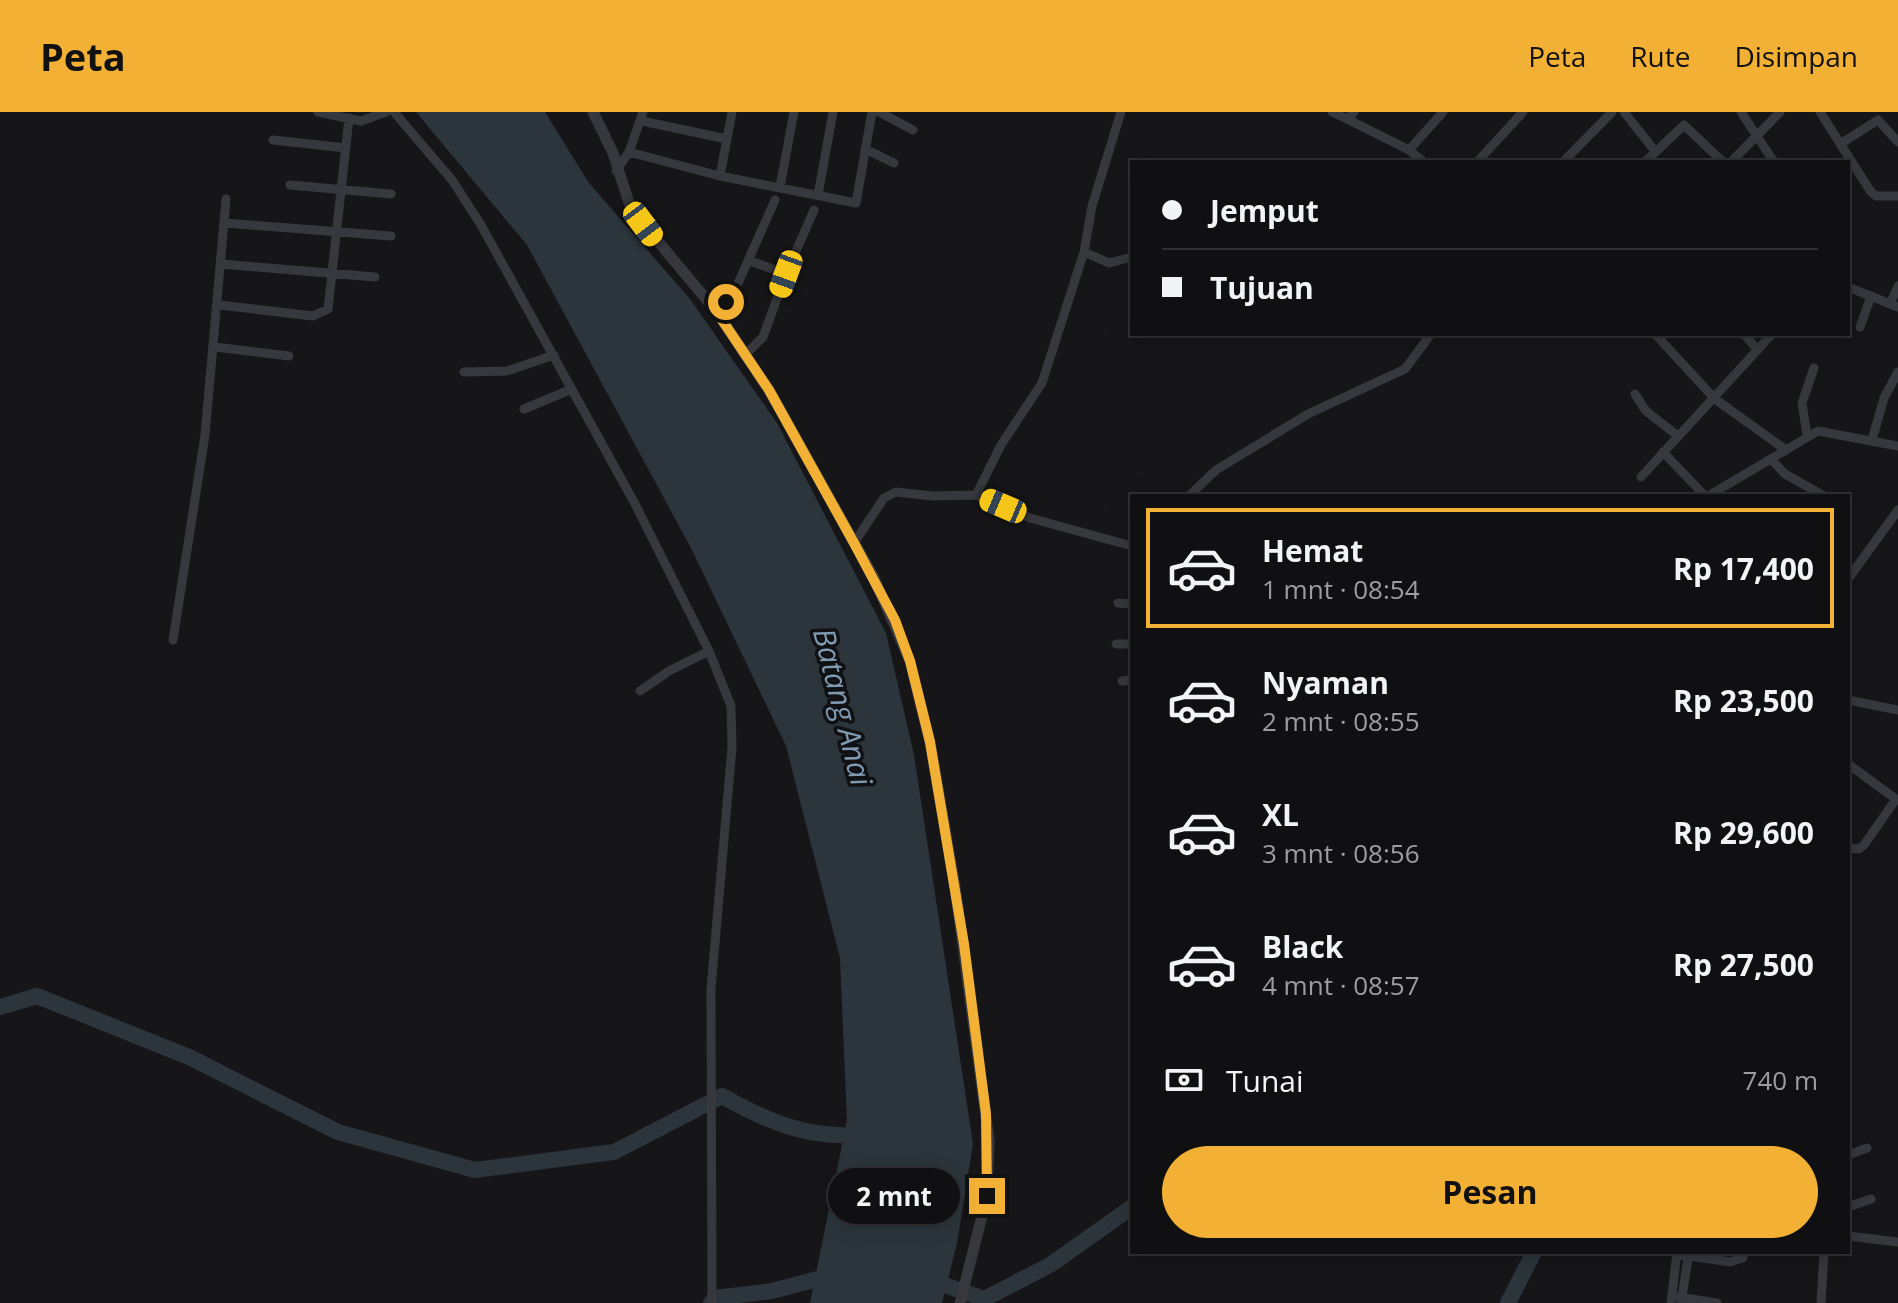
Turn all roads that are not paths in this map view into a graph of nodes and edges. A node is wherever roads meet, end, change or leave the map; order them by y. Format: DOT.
graph roads {
  1 [pos="318,112"];
  2 [pos="386,112"];
  3 [pos="394,112"];
  4 [pos="593,112"];
  5 [pos="732,112"];
  6 [pos="794,112"];
  7 [pos="833,112"];
  8 [pos="860,112"];
  9 [pos="1121,112"];
  10 [pos="1332,112"];
  11 [pos="1443,112"];
  12 [pos="1523,112"];
  13 [pos="1612,112"];
  14 [pos="1624,112"];
  15 [pos="1741,112"];
  16 [pos="1780,112"];
  17 [pos="1820,112"];
  18 [pos="874,113"];
  19 [pos="642,116"];
  20 [pos="1350,116"];
  21 [pos="349,118"];
  22 [pos="913,130"];
  23 [pos="1757,135"];
  24 [pos="727,139"];
  25 [pos="273,140"];
  26 [pos="1898,142"];
  27 [pos="1840,144"];
  28 [pos="346,148"];
  29 [pos="865,149"];
  30 [pos="1409,150"];
  31 [pos="1655,151"];
  32 [pos="629,152"];
  33 [pos="1422,160"];
  34 [pos="1479,160"];
  35 [pos="1565,160"];
  36 [pos="1647,160"];
  37 [pos="1721,160"];
  38 [pos="1733,160"];
  39 [pos="1773,160"];
  40 [pos="894,163"];
  41 [pos="616,171"];
  42 [pos="720,176"];
  43 [pos="290,185"];
  44 [pos="780,187"];
  45 [pos="340,192"];
  46 [pos="391,194"];
  47 [pos="818,195"];
  48 [pos="1898,196"];
  49 [pos="226,199"];
  50 [pos="775,200"];
  51 [pos="814,210"];
  52 [pos="225,223"];
  53 [pos="336,231"];
  54 [pos="391,236"];
  55 [pos="1084,252"];
  56 [pos="1130,258"];
  57 [pos="748,260"];
  58 [pos="221,264"];
  59 [pos="331,273"];
  60 [pos="786,274"];
  61 [pos="375,277"];
  62 [pos="1898,286"];
  63 [pos="1853,289"];
  64 [pos="1871,296"];
  65 [pos="219,305"];
  66 [pos="1894,306"];
  67 [pos="716,311"];
  68 [pos="1860,327"];
  69 [pos="1430,336"];
  70 [pos="1657,336"];
  71 [pos="1746,336"];
  72 [pos="1770,336"];
  73 [pos="215,347"];
  74 [pos="1757,349"];
  75 [pos="746,354"];
  76 [pos="554,355"];
  77 [pos="289,356"];
  78 [pos="1814,368"];
  79 [pos="464,372"];
  80 [pos="1898,372"];
  81 [pos="572,389"];
  82 [pos="1635,394"];
  83 [pos="1715,399"];
  84 [pos="524,409"];
  85 [pos="1807,435"];
  86 [pos="1678,436"];
  87 [pos="1872,440"];
  88 [pos="1898,446"];
  89 [pos="1786,450"];
  90 [pos="1663,452"];
  91 [pos="1771,459"];
  92 [pos="1641,477"];
  93 [pos="1191,494"];
  94 [pos="1704,494"];
  95 [pos="1710,494"];
  96 [pos="1820,494"];
  97 [pos="976,495"];
  98 [pos="1898,510"];
  99 [pos="854,543"];
  100 [pos="1130,545"];
  101 [pos="1850,576"];
  102 [pos="1118,603"];
  103 [pos="1130,604"];
  104 [pos="173,640"];
  105 [pos="1116,644"];
  106 [pos="1130,644"];
  107 [pos="709,651"];
  108 [pos="640,691"];
  109 [pos="1850,700"];
  110 [pos="1898,710"];
  111 [pos="1850,765"];
  112 [pos="1850,848"];
  113 [pos="1867,1148"];
  114 [pos="1850,1154"];
  115 [pos="1871,1199"];
  116 [pos="1850,1206"];
  117 [pos="1850,1236"];
  118 [pos="1898,1242"];
  119 [pos="1677,1254"];
  120 [pos="1689,1254"];
  121 [pos="1824,1254"];
  122 [pos="1743,1258"];
  123 [pos="1676,1300"];
  124 [pos="712,1303"];
  125 [pos="960,1303"];
  126 [pos="1717,1303"];
  127 [pos="1821,1303"];
  1 -- 21 [label="street"];
  2 -- 21 [label="street"];
  3 -- 76 [label="street"];
  4 -- 41 [label="street"];
  5 -- 24 [label="street"];
  6 -- 44 [label="street"];
  7 -- 47 [label="street"];
  8 -- 18 [label="street"];
  9 -- 55 [label="street"];
  10 -- 20 [label="street"];
  11 -- 30 [label="street"];
  12 -- 34 [label="street"];
  13 -- 35 [label="street"];
  14 -- 31 [label="street"];
  15 -- 23 [label="street"];
  16 -- 23 [label="street"];
  17 -- 27 [label="street"];
  18 -- 22 [label="street"];
  18 -- 29 [label="street"];
  19 -- 24 [label="street"];
  19 -- 32 [label="street"];
  20 -- 30 [label="street"];
  21 -- 28 [label="street"];
  23 -- 38 [label="street"];
  23 -- 39 [label="street"];
  24 -- 42 [label="street"];
  25 -- 28 [label="street"];
  26 -- 27 [label="street"];
  27 -- 48 [label="street"];
  28 -- 45 [label="street"];
  29 -- 40 [label="street"];
  29 -- 47 [label="street"];
  30 -- 33 [label="street"];
  31 -- 36 [label="street"];
  31 -- 37 [label="street"];
  32 -- 41 [label="street"];
  32 -- 42 [label="street"];
  41 -- 67 [label="street"];
  42 -- 44 [label="street"];
  43 -- 45 [label="street"];
  44 -- 47 [label="street"];
  45 -- 46 [label="street"];
  45 -- 53 [label="street"];
  49 -- 52 [label="street"];
  50 -- 57 [label="street"];
  51 -- 60 [label="street"];
  52 -- 53 [label="street"];
  52 -- 58 [label="street"];
  53 -- 54 [label="street"];
  53 -- 59 [label="street"];
  55 -- 56 [label="street"];
  55 -- 97 [label="street"];
  57 -- 60 [label="street"];
  57 -- 67 [label="street"];
  58 -- 59 [label="street"];
  58 -- 65 [label="street"];
  59 -- 61 [label="street"];
  59 -- 65 [label="street"];
  60 -- 75 [label="street"];
  62 -- 66 [label="street"];
  63 -- 64 [label="street"];
  64 -- 66 [label="street"];
  64 -- 68 [label="street"];
  65 -- 73 [label="street"];
  67 -- 75 [label="street"];
  69 -- 93 [label="street"];
  70 -- 83 [label="street"];
  71 -- 74 [label="street"];
  72 -- 74 [label="street"];
  73 -- 77 [label="street"];
  73 -- 104 [label="street"];
  74 -- 83 [label="street"];
  75 -- 99 [label="street"];
  76 -- 79 [label="street"];
  76 -- 81 [label="street"];
  78 -- 85 [label="street"];
  80 -- 87 [label="street"];
  81 -- 84 [label="street"];
  81 -- 107 [label="street"];
  82 -- 86 [label="street"];
  83 -- 86 [label="street"];
  83 -- 89 [label="street"];
  85 -- 87 [label="street"];
  85 -- 89 [label="street"];
  86 -- 90 [label="street"];
  87 -- 88 [label="street"];
  89 -- 91 [label="street"];
  90 -- 92 [label="street"];
  90 -- 94 [label="street"];
  91 -- 95 [label="street"];
  91 -- 96 [label="street"];
  97 -- 99 [label="street"];
  97 -- 100 [label="street"];
  98 -- 101 [label="street"];
  99 -- 125 [label="street"];
  102 -- 103 [label="street"];
  105 -- 106 [label="street"];
  107 -- 108 [label="street"];
  107 -- 124 [label="street"];
  109 -- 110 [label="street"];
  111 -- 112 [label="street"];
  113 -- 114 [label="street"];
  115 -- 116 [label="street"];
  117 -- 118 [label="street"];
  119 -- 123 [label="street"];
  120 -- 122 [label="street"];
  120 -- 123 [label="street"];
  121 -- 127 [label="street"];
  123 -- 126 [label="street"];
}
